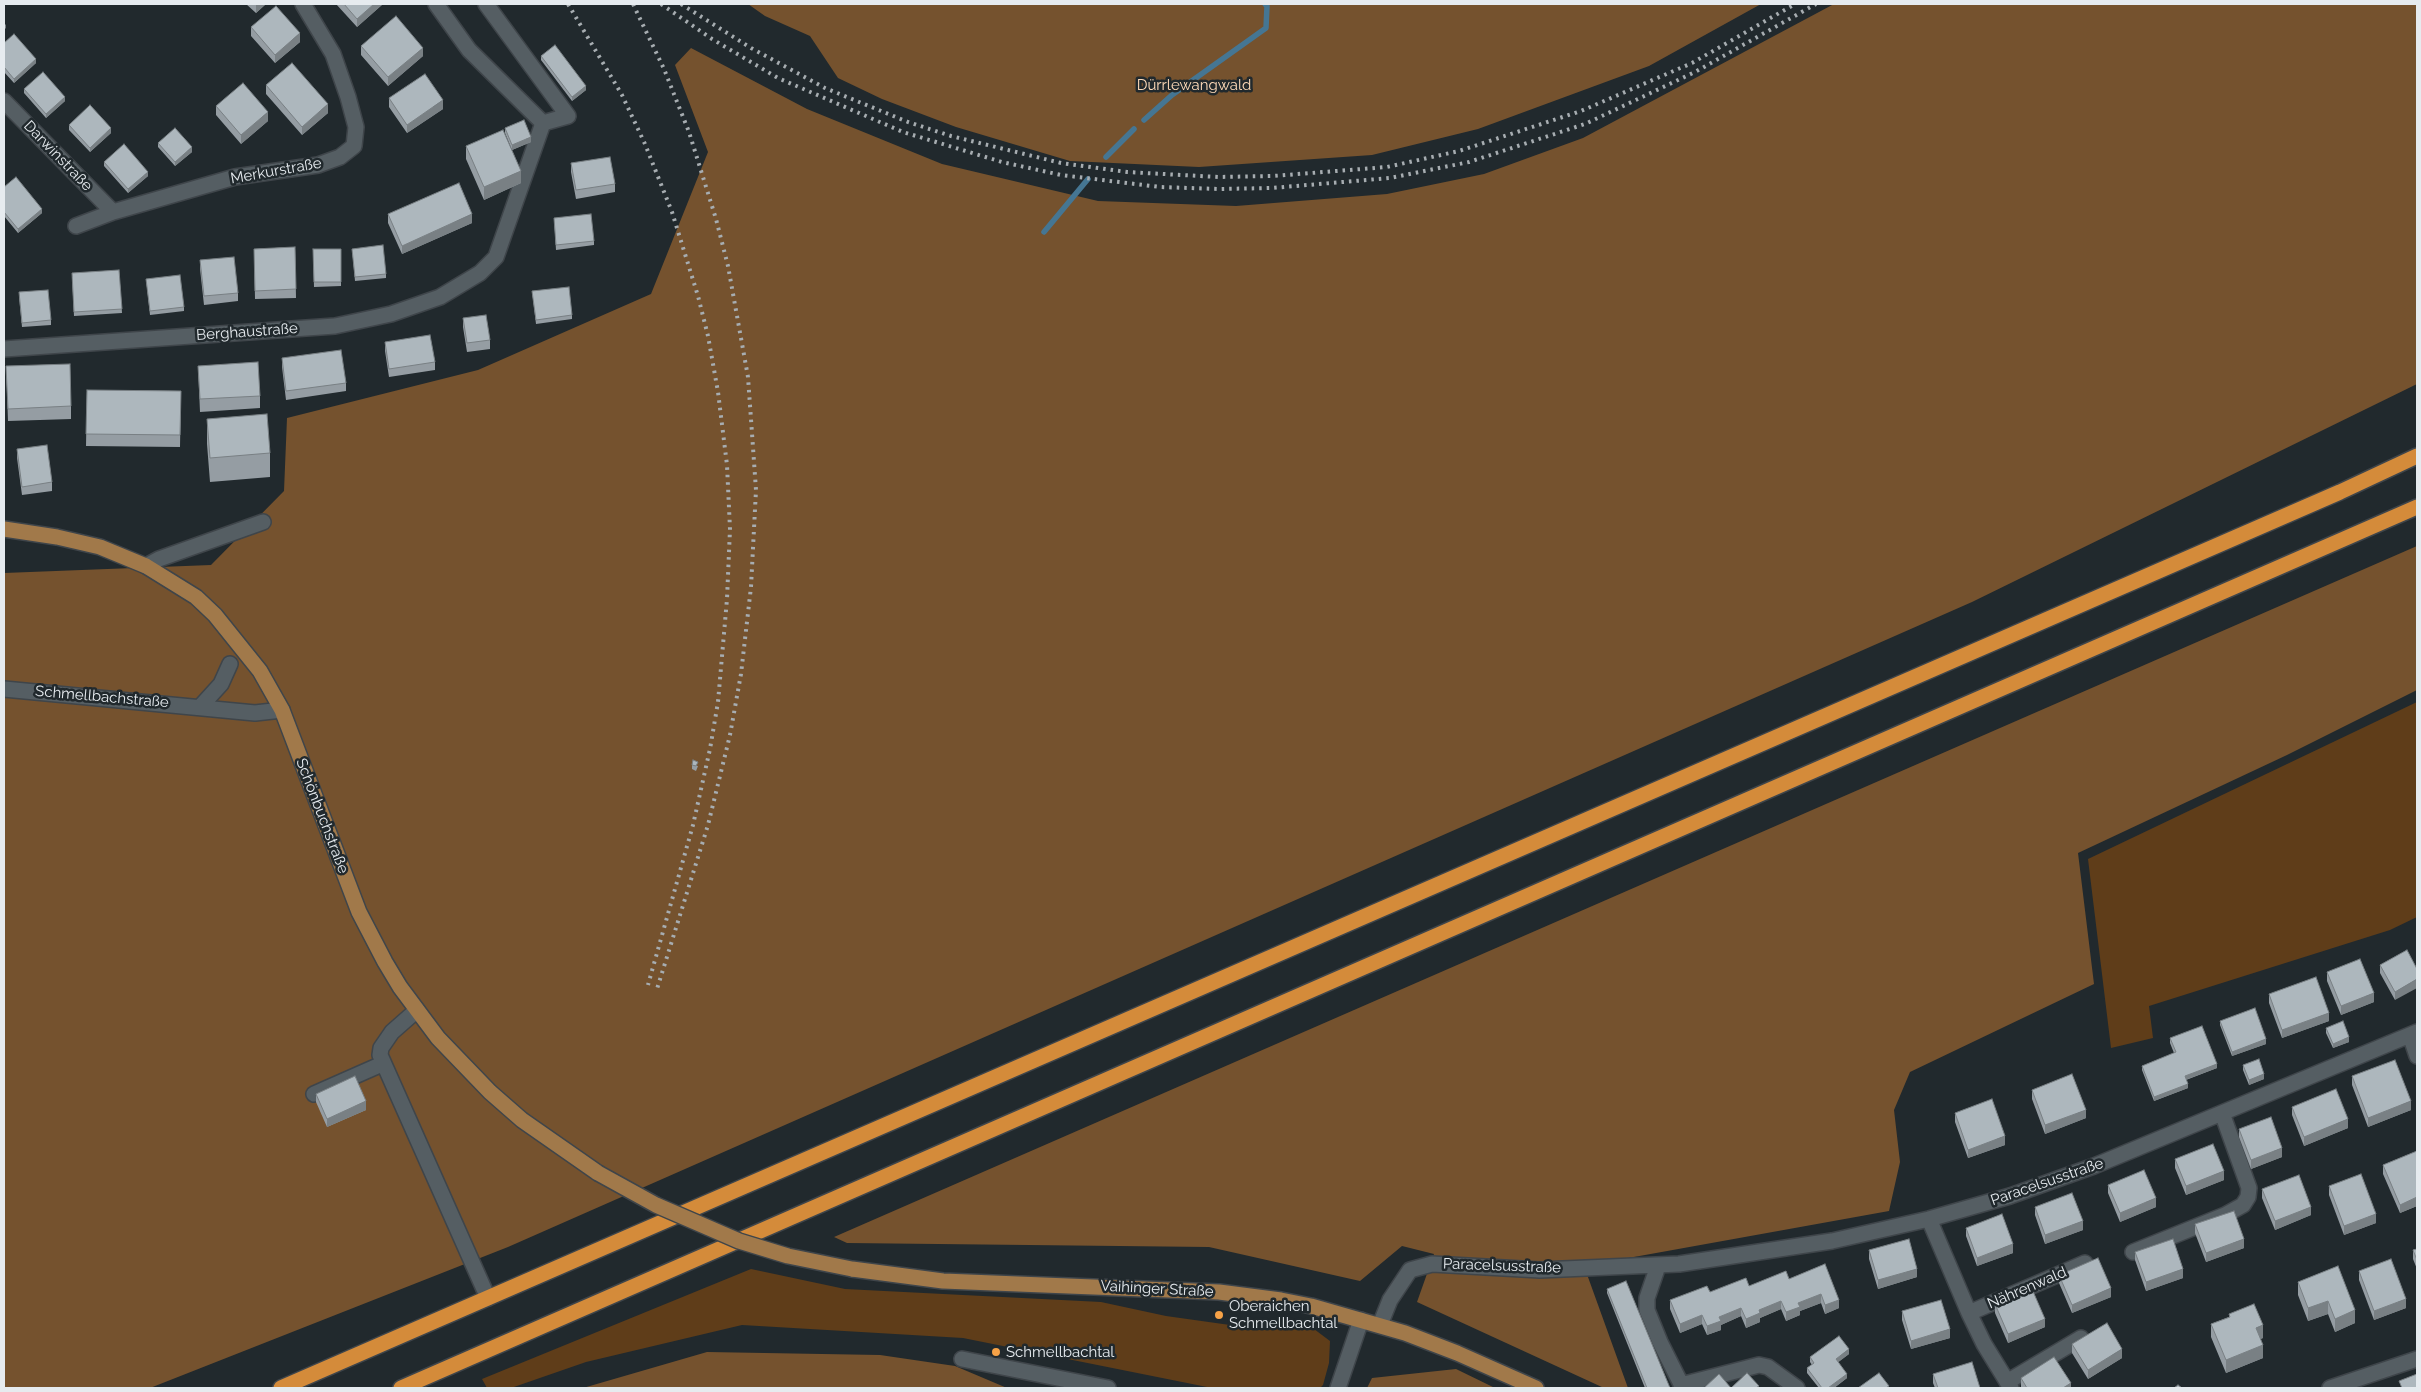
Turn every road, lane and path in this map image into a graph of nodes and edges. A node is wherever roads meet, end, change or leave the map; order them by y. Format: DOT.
graph roads {
  1 [pos="303,4"];
  2 [pos="436,4"];
  3 [pos="486,4"];
  4 [pos="4,101"];
  5 [pos="543,123"];
  6 [pos="113,212"];
  7 [pos="76,226"];
  8 [pos="4,349"];
  9 [pos="2417,456"];
  10 [pos="2417,508"];
  11 [pos="263,522"];
  12 [pos="4,529"];
  13 [pos="146,566"];
  14 [pos="230,664"];
  15 [pos="4,688"];
  16 [pos="201,706"];
  17 [pos="282,710"];
  18 [pos="416,1010"];
  19 [pos="2414,1034"];
  20 [pos="2417,1056"];
  21 [pos="382,1064"];
  22 [pos="314,1094"];
  23 [pos="2222,1113"];
  24 [pos="598,1173"];
  25 [pos="1929,1219"];
  26 [pos="2133,1252"];
  27 [pos="2085,1263"];
  28 [pos="1658,1266"];
  29 [pos="488,1298"];
  30 [pos="1969,1313"];
  31 [pos="1361,1320"];
  32 [pos="1380,1325"];
  33 [pos="2081,1338"];
  34 [pos="962,1359"];
  35 [pos="2417,1359"];
  36 [pos="2009,1385"];
  37 [pos="1682,1386"];
  38 [pos="281,1388"];
  39 [pos="401,1388"];
  40 [pos="1108,1388"];
  41 [pos="1338,1388"];
  42 [pos="1536,1388"];
  43 [pos="1797,1388"];
  44 [pos="2330,1388"];
  1 -- 6 [label="street, Merkurstraße"];
  2 -- 5 [label="street"];
  3 -- 5 [label="street"];
  4 -- 6 [label="street, Darwinstraße"];
  5 -- 8 [label="street, Berghaustraße"];
  6 -- 7 [label="street, Merkurstraße"];
  9 -- 29 [label="highway"];
  10 -- 39 [label="highway"];
  11 -- 13 [label="street"];
  12 -- 13 [label="main road, Schönbuchstraße"];
  13 -- 17 [label="main road, Schönbuchstraße"];
  14 -- 16 [label="street"];
  15 -- 16 [label="street, Schmellbachstraße"];
  16 -- 17 [label="street, Schmellbachstraße"];
  17 -- 18 [label="main road, Schönbuchstraße"];
  18 -- 21 [label="street"];
  18 -- 24 [label="main road, Schönbuchstraße"];
  19 -- 20 [label="street"];
  19 -- 23 [label="street, Paracelsusstraße"];
  21 -- 22 [label="street"];
  21 -- 29 [label="street"];
  23 -- 25 [label="street, Paracelsusstraße"];
  23 -- 26 [label="street"];
  24 -- 31 [label="main road, Vaihinger Straße, bridge"];
  25 -- 28 [label="street, Paracelsusstraße"];
  25 -- 30 [label="street, Nährenwald"];
  27 -- 30 [label="street, Nährenwald"];
  28 -- 32 [label="street, Paracelsusstraße"];
  28 -- 37 [label="street"];
  29 -- 38 [label="highway"];
  30 -- 36 [label="street, Nährenwald"];
  31 -- 32 [label="main road, Vaihinger Straße"];
  31 -- 41 [label="street"];
  32 -- 42 [label="main road, Vaihinger Straße"];
  33 -- 36 [label="street, Nährenwald"];
  34 -- 40 [label="street"];
  35 -- 44 [label="street"];
  37 -- 43 [label="street"];
}
